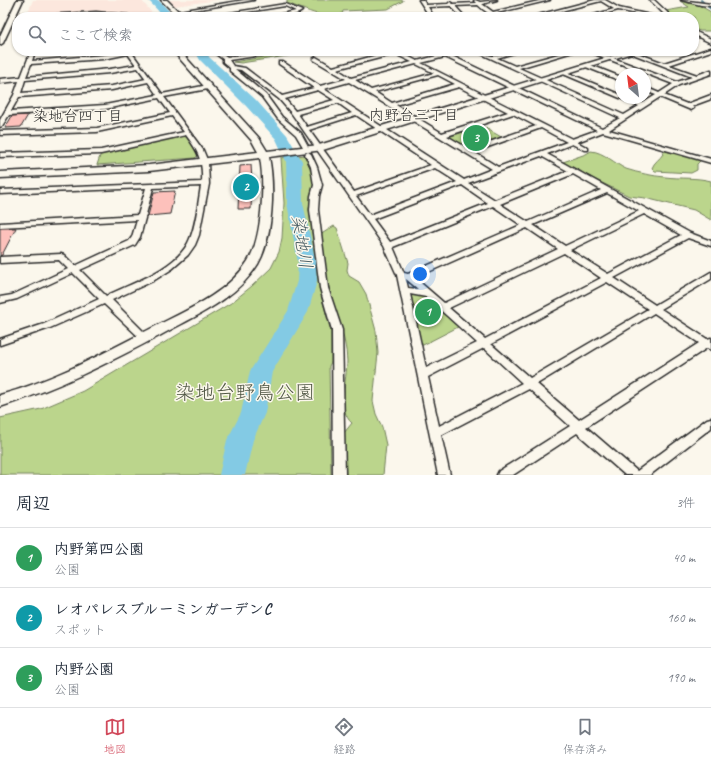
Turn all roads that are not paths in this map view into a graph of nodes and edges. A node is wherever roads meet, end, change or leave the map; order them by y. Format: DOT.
graph roads {
  1 [pos="20,0"];
  2 [pos="164,0"];
  3 [pos="252,0"];
  4 [pos="281,0"];
  5 [pos="421,0"];
  6 [pos="447,0"];
  7 [pos="495,0"];
  8 [pos="548,0"];
  9 [pos="573,0"];
  10 [pos="601,0"];
  11 [pos="652,0"];
  12 [pos="683,0"];
  13 [pos="477,2"];
  14 [pos="694,2"];
  15 [pos="285,4"];
  16 [pos="451,5"];
  17 [pos="581,5"];
  18 [pos="711,5"];
  19 [pos="425,6"];
  20 [pos="618,9"];
  21 [pos="16,12"];
  22 [pos="176,12"];
  23 [pos="237,12"];
  24 [pos="298,12"];
  25 [pos="429,12"];
  26 [pos="458,12"];
  27 [pos="490,12"];
  28 [pos="496,12"];
  29 [pos="552,12"];
  30 [pos="608,12"];
  31 [pos="633,12"];
  32 [pos="665,12"];
  33 [pos="12,19"];
  34 [pos="3,20"];
  35 [pos="12,22"];
  36 [pos="699,35"];
  37 [pos="711,41"];
  38 [pos="0,43"];
  39 [pos="711,49"];
  40 [pos="699,53"];
  41 [pos="32,56"];
  42 [pos="106,56"];
  43 [pos="132,56"];
  44 [pos="180,56"];
  45 [pos="222,56"];
  46 [pos="247,56"];
  47 [pos="380,56"];
  48 [pos="403,56"];
  49 [pos="441,56"];
  50 [pos="447,56"];
  51 [pos="488,56"];
  52 [pos="500,56"];
  53 [pos="556,56"];
  54 [pos="602,56"];
  55 [pos="619,56"];
  56 [pos="642,56"];
  57 [pos="690,56"];
  58 [pos="492,58"];
  59 [pos="226,59"];
  60 [pos="316,59"];
  61 [pos="609,59"];
  62 [pos="416,62"];
  63 [pos="30,63"];
  64 [pos="281,63"];
  65 [pos="663,65"];
  66 [pos="139,66"];
  67 [pos="588,66"];
  68 [pos="233,68"];
  69 [pos="514,68"];
  70 [pos="332,69"];
  71 [pos="711,72"];
  72 [pos="564,73"];
  73 [pos="437,74"];
  74 [pos="615,77"];
  75 [pos="697,77"];
  76 [pos="23,79"];
  77 [pos="150,80"];
  78 [pos="350,80"];
  79 [pos="541,80"];
  80 [pos="0,81"];
  81 [pos="677,84"];
  82 [pos="459,85"];
  83 [pos="208,87"];
  84 [pos="319,88"];
  85 [pos="515,88"];
  86 [pos="369,92"];
  87 [pos="651,92"];
  88 [pos="615,94"];
  89 [pos="17,95"];
  90 [pos="162,96"];
  91 [pos="661,96"];
  92 [pos="711,97"];
  93 [pos="281,98"];
  94 [pos="485,98"];
  95 [pos="338,101"];
  96 [pos="390,104"];
  97 [pos="639,104"];
  98 [pos="644,106"];
  99 [pos="513,112"];
  100 [pos="7,113"];
  101 [pos="294,113"];
  102 [pos="174,114"];
  103 [pos="358,114"];
  104 [pos="626,118"];
  105 [pos="415,120"];
  106 [pos="0,125"];
  107 [pos="541,126"];
  108 [pos="306,129"];
  109 [pos="382,130"];
  110 [pos="602,130"];
  111 [pos="187,132"];
  112 [pos="0,133"];
  113 [pos="442,135"];
  114 [pos="572,142"];
  115 [pos="320,148"];
  116 [pos="586,149"];
  117 [pos="305,150"];
  118 [pos="468,152"];
  119 [pos="540,153"];
  120 [pos="0,155"];
  121 [pos="264,155"];
  122 [pos="711,160"];
  123 [pos="206,162"];
  124 [pos="437,165"];
  125 [pos="497,169"];
  126 [pos="572,172"];
  127 [pos="0,175"];
  128 [pos="463,182"];
  129 [pos="205,184"];
  130 [pos="150,187"];
  131 [pos="607,190"];
  132 [pos="0,192"];
  133 [pos="352,195"];
  134 [pos="495,204"];
  135 [pos="645,211"];
  136 [pos="142,217"];
  137 [pos="368,218"];
  138 [pos="0,225"];
  139 [pos="528,225"];
  140 [pos="687,235"];
  141 [pos="711,244"];
  142 [pos="388,246"];
  143 [pos="566,250"];
  144 [pos="0,260"];
  145 [pos="75,269"];
  146 [pos="711,275"];
  147 [pos="405,276"];
  148 [pos="607,278"];
  149 [pos="404,290"];
  150 [pos="429,294"];
  151 [pos="0,300"];
  152 [pos="106,300"];
  153 [pos="443,307"];
  154 [pos="654,310"];
  155 [pos="145,338"];
  156 [pos="0,342"];
  157 [pos="710,343"];
  158 [pos="484,344"];
  159 [pos="422,375"];
  160 [pos="529,384"];
  161 [pos="0,401"];
  162 [pos="711,422"];
  163 [pos="579,427"];
  164 [pos="435,433"];
  165 [pos="339,475"];
  166 [pos="444,475"];
  167 [pos="503,475"];
  168 [pos="633,475"];
  169 [pos="641,475"];
  1 -- 21 [label="street"];
  2 -- 22 [label="street"];
  3 -- 22 [label="street"];
  4 -- 15 [label="street"];
  5 -- 19 [label="street"];
  6 -- 16 [label="street"];
  7 -- 13 [label="street"];
  8 -- 28 [label="street"];
  9 -- 17 [label="street"];
  10 -- 17 [label="street"];
  10 -- 20 [label="street"];
  11 -- 32 [label="street"];
  12 -- 14 [label="street"];
  13 -- 16 [label="street"];
  13 -- 27 [label="street"];
  14 -- 18 [label="street"];
  15 -- 23 [label="street"];
  15 -- 24 [label="street"];
  16 -- 19 [label="street"];
  16 -- 26 [label="street"];
  17 -- 29 [label="street"];
  19 -- 25 [label="street"];
  20 -- 30 [label="street"];
  20 -- 31 [label="street"];
  33 -- 34 [label="street"];
  35 -- 38 [label="street"];
  36 -- 37 [label="street"];
  39 -- 40 [label="street"];
  41 -- 63 [label="street"];
  42 -- 63 [label="street"];
  43 -- 66 [label="street"];
  44 -- 83 [label="street"];
  45 -- 59 [label="street"];
  46 -- 59 [label="street"];
  47 -- 70 [label="street"];
  48 -- 62 [label="street"];
  49 -- 62 [label="street"];
  50 -- 85 [label="street"];
  51 -- 58 [label="street"];
  52 -- 58 [label="street"];
  53 -- 69 [label="street"];
  54 -- 61 [label="street"];
  55 -- 61 [label="street"];
  56 -- 65 [label="street"];
  57 -- 65 [label="street"];
  58 -- 69 [label="street"];
  59 -- 68 [label="street"];
  60 -- 70 [label="street"];
  61 -- 67 [label="street"];
  61 -- 81 [label="street"];
  62 -- 73 [label="street"];
  62 -- 78 [label="street"];
  63 -- 76 [label="street"];
  64 -- 84 [label="street"];
  65 -- 75 [label="street"];
  66 -- 76 [label="street"];
  66 -- 77 [label="street"];
  67 -- 72 [label="street"];
  67 -- 74 [label="street"];
  68 -- 93 [label="street"];
  68 -- 117 [label="street"];
  69 -- 79 [label="street"];
  70 -- 78 [label="street"];
  71 -- 75 [label="street"];
  72 -- 79 [label="street"];
  72 -- 88 [label="street"];
  73 -- 82 [label="street"];
  73 -- 86 [label="street"];
  75 -- 81 [label="street"];
  76 -- 80 [label="street"];
  76 -- 89 [label="street"];
  77 -- 89 [label="street"];
  77 -- 90 [label="street"];
  78 -- 84 [label="street"];
  78 -- 86 [label="street"];
  79 -- 85 [label="street"];
  79 -- 104 [label="street"];
  81 -- 91 [label="street"];
  82 -- 94 [label="street"];
  82 -- 96 [label="street"];
  83 -- 90 [label="street"];
  83 -- 121 [label="street"];
  84 -- 93 [label="street"];
  84 -- 95 [label="street"];
  85 -- 94 [label="street"];
  85 -- 110 [label="street"];
  86 -- 96 [label="street"];
  87 -- 91 [label="street"];
  89 -- 100 [label="street"];
  90 -- 100 [label="street"];
  90 -- 102 [label="street"];
  91 -- 92 [label="street"];
  91 -- 98 [label="street"];
  93 -- 101 [label="street"];
  94 -- 99 [label="street"];
  94 -- 105 [label="street"];
  95 -- 101 [label="street"];
  95 -- 103 [label="street"];
  96 -- 105 [label="street"];
  97 -- 98 [label="street"];
  98 -- 104 [label="street"];
  99 -- 107 [label="street"];
  99 -- 113 [label="street"];
  100 -- 106 [label="street"];
  101 -- 108 [label="street"];
  102 -- 111 [label="street"];
  102 -- 112 [label="street"];
  103 -- 108 [label="street"];
  103 -- 109 [label="street"];
  104 -- 110 [label="street"];
  105 -- 109 [label="street"];
  105 -- 113 [label="street"];
  107 -- 114 [label="street"];
  107 -- 118 [label="street"];
  108 -- 115 [label="street"];
  109 -- 115 [label="street"];
  109 -- 124 [label="street"];
  110 -- 114 [label="street"];
  110 -- 122 [label="street"];
  111 -- 120 [label="street"];
  111 -- 123 [label="street"];
  113 -- 118 [label="street"];
  114 -- 116 [label="street"];
  114 -- 119 [label="street"];
  115 -- 117 [label="street"];
  115 -- 133 [label="street"];
  117 -- 121 [label="street"];
  117 -- 165 [label="street"];
  118 -- 125 [label="street"];
  119 -- 125 [label="street"];
  119 -- 126 [label="street"];
  121 -- 123 [label="street"];
  121 -- 155 [label="street"];
  123 -- 127 [label="street"];
  123 -- 129 [label="street"];
  124 -- 128 [label="street"];
  124 -- 133 [label="street"];
  125 -- 128 [label="street"];
  126 -- 131 [label="street"];
  126 -- 134 [label="street"];
  128 -- 134 [label="street"];
  128 -- 137 [label="street"];
  129 -- 130 [label="street"];
  129 -- 152 [label="street"];
  130 -- 132 [label="street"];
  130 -- 136 [label="street"];
  131 -- 135 [label="street"];
  131 -- 139 [label="street"];
  133 -- 137 [label="street"];
  134 -- 139 [label="street"];
  134 -- 142 [label="street"];
  135 -- 140 [label="street"];
  135 -- 143 [label="street"];
  136 -- 138 [label="street"];
  136 -- 145 [label="street"];
  137 -- 142 [label="street"];
  139 -- 143 [label="street"];
  139 -- 147 [label="street"];
  140 -- 141 [label="street"];
  140 -- 148 [label="street"];
  142 -- 147 [label="street"];
  143 -- 148 [label="street"];
  143 -- 153 [label="street"];
  144 -- 145 [label="street"];
  145 -- 151 [label="street"];
  145 -- 152 [label="street"];
  146 -- 154 [label="street"];
  147 -- 149 [label="street"];
  147 -- 150 [label="street"];
  148 -- 154 [label="street"];
  148 -- 158 [label="street"];
  149 -- 150 [label="street"];
  149 -- 159 [label="street"];
  150 -- 153 [label="street"];
  152 -- 155 [label="street"];
  152 -- 156 [label="street"];
  153 -- 158 [label="street"];
  154 -- 157 [label="street"];
  154 -- 160 [label="street"];
  155 -- 161 [label="street"];
  157 -- 163 [label="street"];
  158 -- 159 [label="street"];
  158 -- 160 [label="street"];
  159 -- 164 [label="street"];
  160 -- 163 [label="street"];
  160 -- 164 [label="street"];
  162 -- 169 [label="street"];
  163 -- 167 [label="street"];
  163 -- 168 [label="street"];
  164 -- 166 [label="street"];
}
